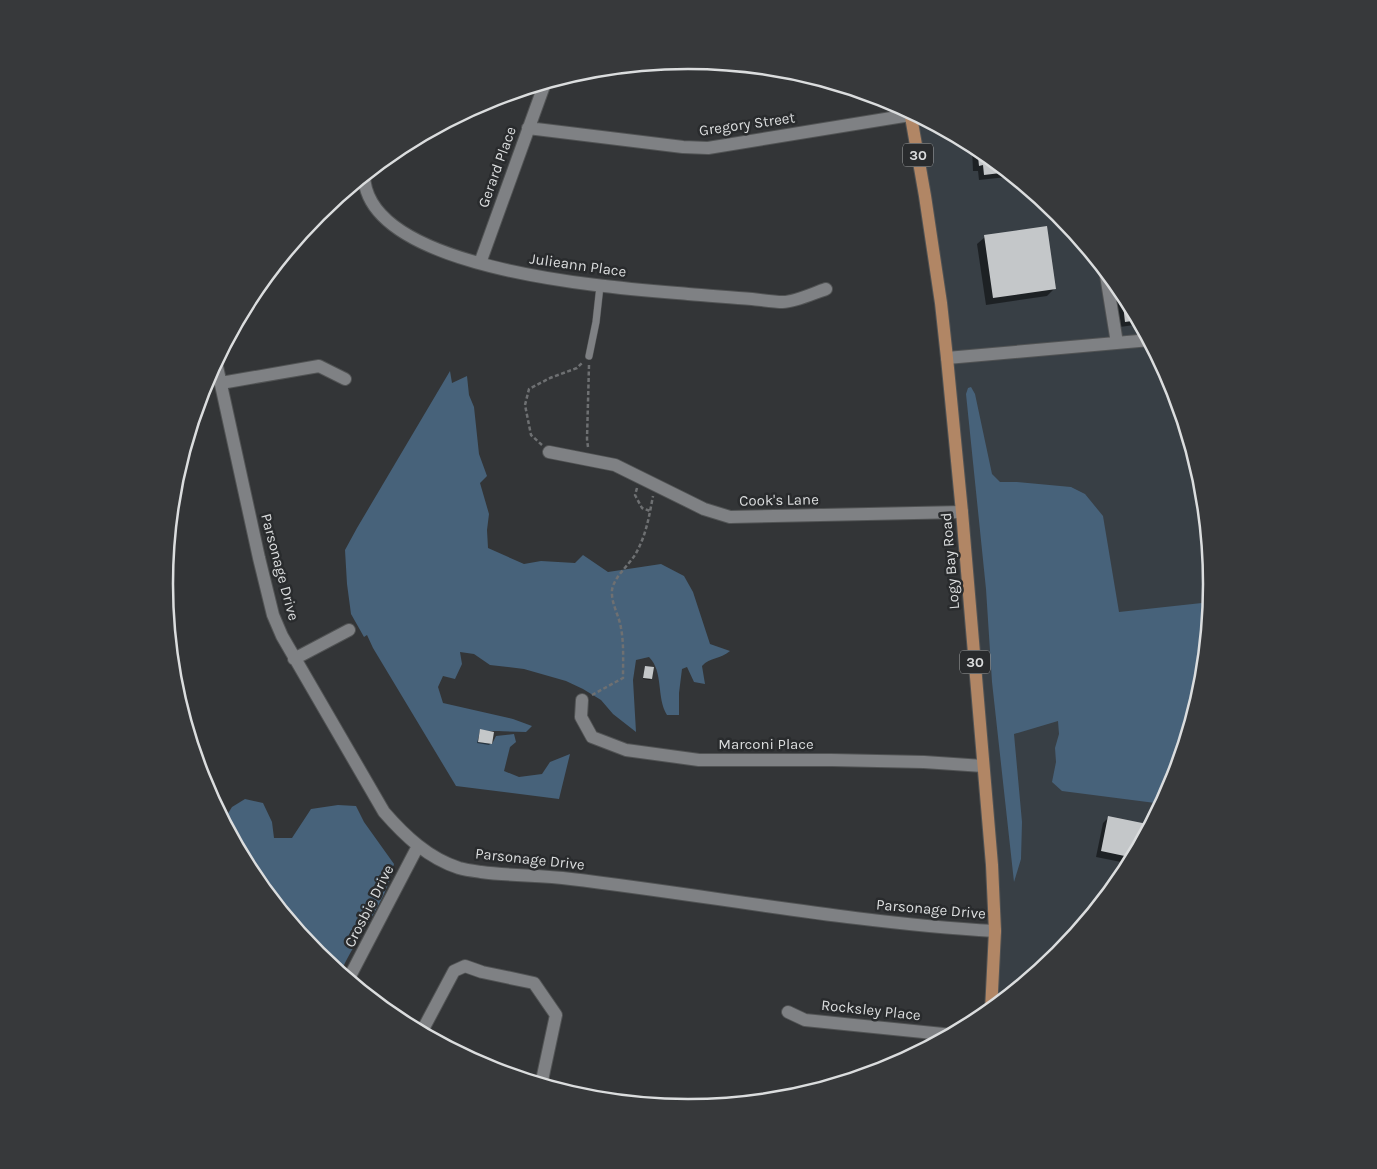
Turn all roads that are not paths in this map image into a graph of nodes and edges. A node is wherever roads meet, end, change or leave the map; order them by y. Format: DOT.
graph roads {
  1 [pos="542,90"];
  2 [pos="901,115"];
  3 [pos="911,119"];
  4 [pos="528,128"];
  5 [pos="364,184"];
  6 [pos="480,263"];
  7 [pos="1107,284"];
  8 [pos="600,286"];
  9 [pos="826,289"];
  10 [pos="1143,341"];
  11 [pos="1116,343"];
  12 [pos="589,356"];
  13 [pos="947,358"];
  14 [pos="219,373"];
  15 [pos="345,379"];
  16 [pos="221,383"];
  17 [pos="549,452"];
  18 [pos="962,512"];
  19 [pos="349,630"];
  20 [pos="294,659"];
  21 [pos="582,700"];
  22 [pos="984,766"];
  23 [pos="418,846"];
  24 [pos="995,931"];
  25 [pos="351,974"];
  26 [pos="991,1001"];
  27 [pos="788,1012"];
  28 [pos="424,1027"];
  29 [pos="941,1034"];
  30 [pos="542,1079"];
  1 -- 4 [label="street, Gerard Place"];
  2 -- 4 [label="street, Gregory Street"];
  3 -- 13 [label="main road, Logy Bay Road / 30"];
  4 -- 6 [label="street, Gerard Place"];
  5 -- 6 [label="street, Julieann Place"];
  6 -- 8 [label="street, Julieann Place"];
  7 -- 11 [label="street"];
  8 -- 9 [label="street, Julieann Place"];
  8 -- 12 [label="lane"];
  10 -- 11 [label="street"];
  11 -- 13 [label="street"];
  13 -- 18 [label="main road, Logy Bay Road / 30"];
  14 -- 16 [label="street, Parsonage Drive"];
  15 -- 16 [label="street"];
  16 -- 20 [label="street, Parsonage Drive"];
  17 -- 18 [label="street, Cook's Lane"];
  18 -- 22 [label="main road, Logy Bay Road / 30"];
  19 -- 20 [label="street"];
  20 -- 23 [label="street, Parsonage Drive"];
  21 -- 22 [label="street, Marconi Place"];
  22 -- 24 [label="main road, Logy Bay Road / 30"];
  23 -- 24 [label="street, Parsonage Drive"];
  23 -- 25 [label="street, Crosbie Drive"];
  24 -- 26 [label="main road, Logy Bay Road / 30"];
  27 -- 29 [label="street, Rocksley Place"];
  28 -- 30 [label="street"];
}
